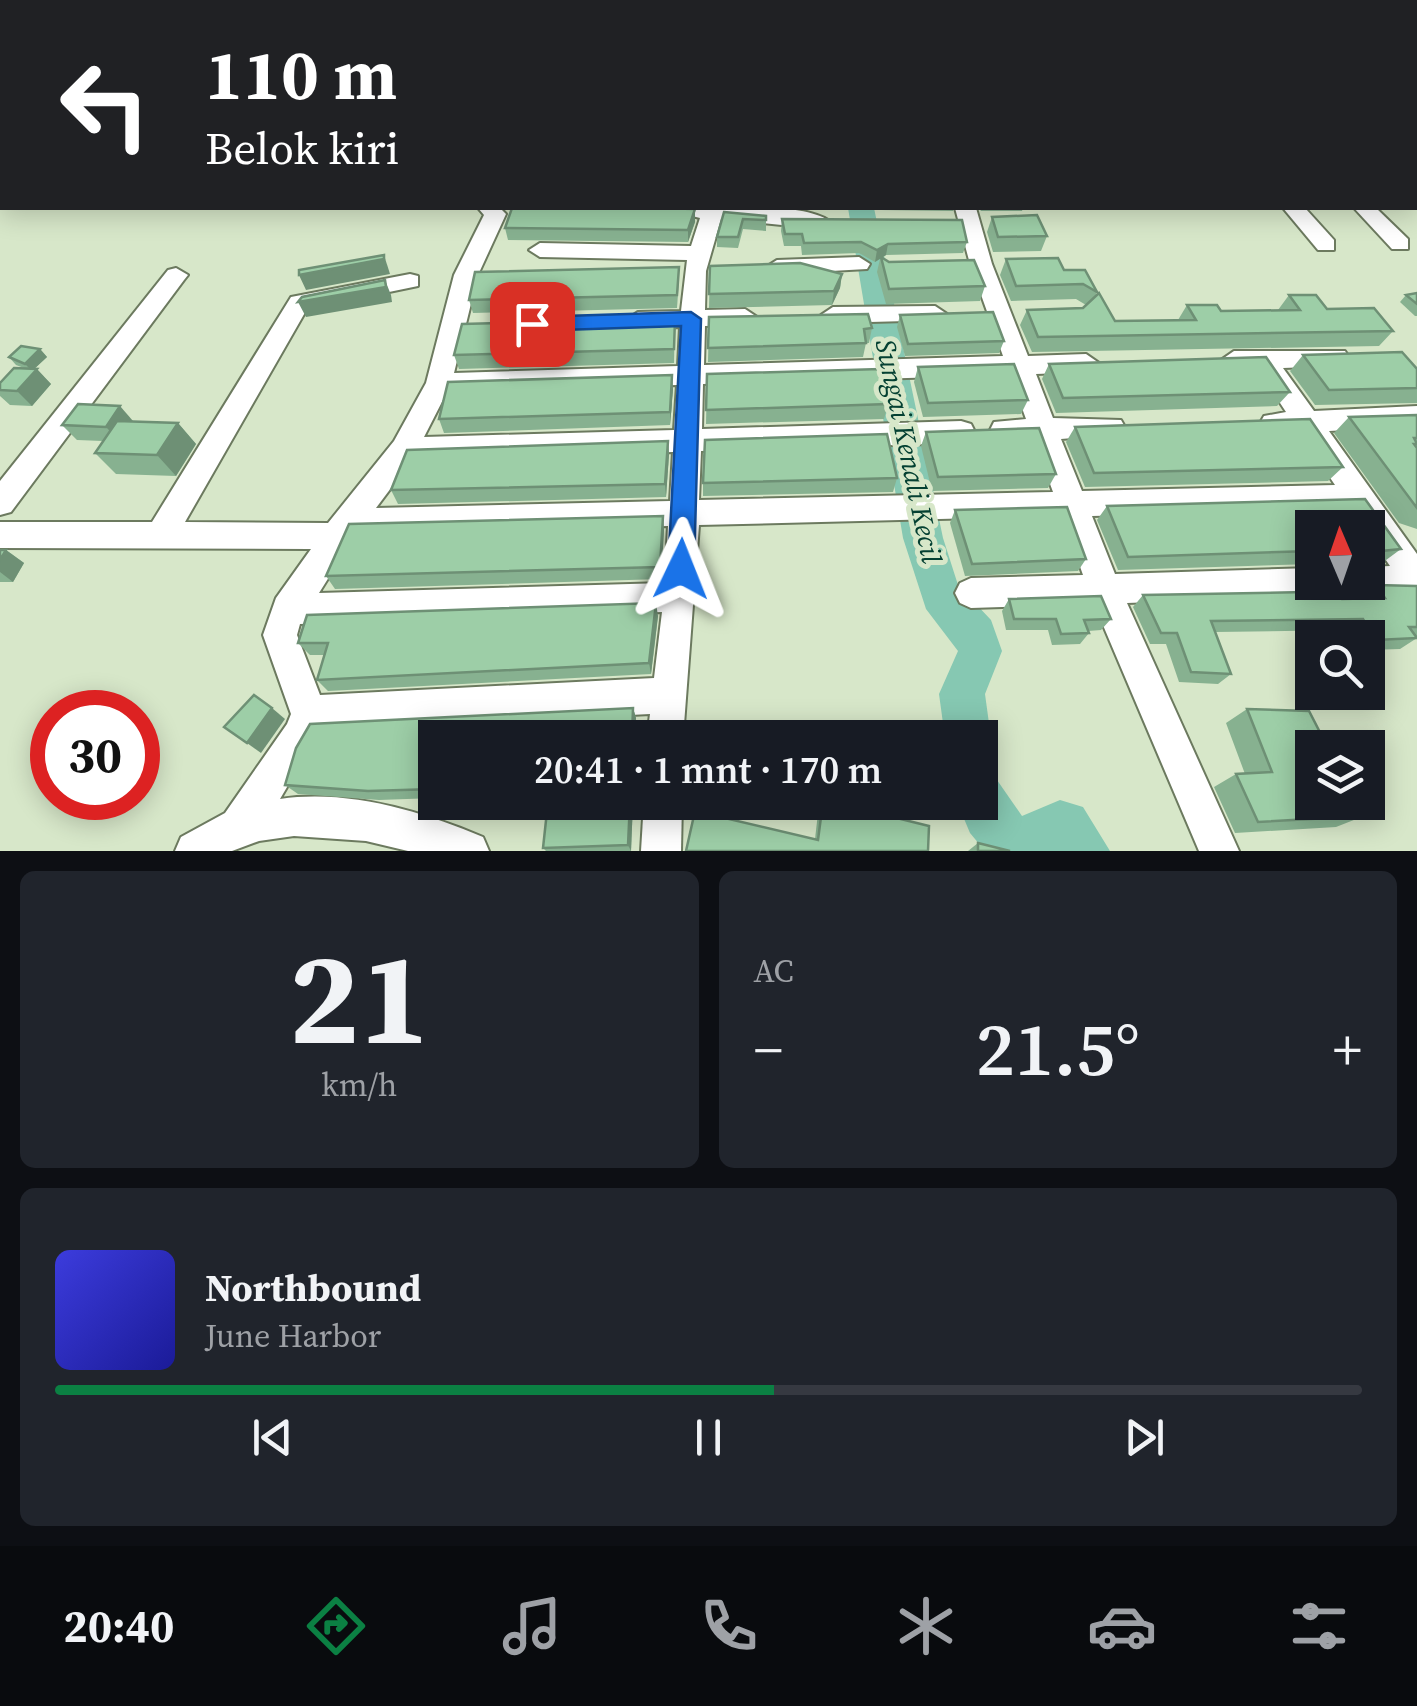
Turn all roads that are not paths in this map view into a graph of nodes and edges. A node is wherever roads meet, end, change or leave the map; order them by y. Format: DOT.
graph roads {
  1 [pos="491,210"];
  2 [pos="675,210"];
  3 [pos="713,210"];
  4 [pos="1296,210"];
  5 [pos="1368,210"];
  6 [pos="968,218"];
  7 [pos="792,220"];
  8 [pos="840,223"];
  9 [pos="1326,244"];
  10 [pos="1400,244"];
  11 [pos="541,262"];
  12 [pos="702,264"];
  13 [pos="859,264"];
  14 [pos="784,267"];
  15 [pos="748,268"];
  16 [pos="176,275"];
  17 [pos="410,281"];
  18 [pos="1010,312"];
  19 [pos="808,316"];
  20 [pos="769,317"];
  21 [pos="691,319"];
  22 [pos="612,321"];
  23 [pos="1370,356"];
  24 [pos="1264,360"];
  25 [pos="1208,361"];
  26 [pos="1114,363"];
  27 [pos="1020,364"];
  28 [pos="691,374"];
  29 [pos="438,382"];
  30 [pos="1417,416"];
  31 [pos="1308,422"];
  32 [pos="1252,423"];
  33 [pos="1140,426"];
  34 [pos="1046,429"];
  35 [pos="684,440"];
  36 [pos="404,448"];
  37 [pos="1360,497"];
  38 [pos="0,503"];
  39 [pos="1074,505"];
  40 [pos="684,513"];
  41 [pos="342,529"];
  42 [pos="0,535"];
  43 [pos="161,535"];
  44 [pos="1417,580"];
  45 [pos="1385,581"];
  46 [pos="1295,582"];
  47 [pos="1104,588"];
  48 [pos="971,593"];
  49 [pos="680,597"];
  50 [pos="288,609"];
  51 [pos="667,696"];
  52 [pos="309,714"];
  53 [pos="666,720"];
  54 [pos="662,820"];
  55 [pos="239,826"];
  56 [pos="195,851"];
  57 [pos="469,851"];
  58 [pos="661,851"];
  59 [pos="1220,851"];
  1 -- 29 [label="street"];
  2 -- 3 [label="street"];
  3 -- 7 [label="street"];
  3 -- 12 [label="street"];
  4 -- 9 [label="street"];
  5 -- 10 [label="street"];
  6 -- 18 [label="street"];
  7 -- 8 [label="street"];
  7 -- 14 [label="street"];
  11 -- 12 [label="street"];
  12 -- 21 [label="street"];
  13 -- 14 [label="street"];
  14 -- 15 [label="street"];
  16 -- 38 [label="street"];
  17 -- 43 [label="street"];
  18 -- 19 [label="street"];
  18 -- 27 [label="street"];
  20 -- 21 [label="street"];
  21 -- 22 [label="street"];
  21 -- 28 [label="street"];
  23 -- 24 [label="street"];
  24 -- 25 [label="street"];
  24 -- 31 [label="street"];
  26 -- 27 [label="street"];
  27 -- 28 [label="street"];
  27 -- 34 [label="street"];
  28 -- 29 [label="street"];
  28 -- 35 [label="street"];
  29 -- 36 [label="street"];
  30 -- 31 [label="street"];
  31 -- 32 [label="street"];
  31 -- 37 [label="street"];
  33 -- 34 [label="street"];
  34 -- 35 [label="street"];
  34 -- 39 [label="street"];
  35 -- 36 [label="street"];
  35 -- 40 [label="street"];
  36 -- 41 [label="street"];
  37 -- 39 [label="street"];
  37 -- 44 [label="street"];
  39 -- 40 [label="street"];
  39 -- 47 [label="street"];
  40 -- 41 [label="street"];
  40 -- 49 [label="street"];
  41 -- 43 [label="street"];
  41 -- 50 [label="street"];
  42 -- 43 [label="street"];
  44 -- 45 [label="street"];
  46 -- 47 [label="street"];
  47 -- 48 [label="street"];
  47 -- 59 [label="street"];
  49 -- 50 [label="street"];
  49 -- 51 [label="street"];
  50 -- 52 [label="street"];
  51 -- 52 [label="street"];
  51 -- 53 [label="street"];
  52 -- 55 [label="street"];
  54 -- 58 [label="street"];
  55 -- 56 [label="street"];
  55 -- 57 [label="street"];
}
